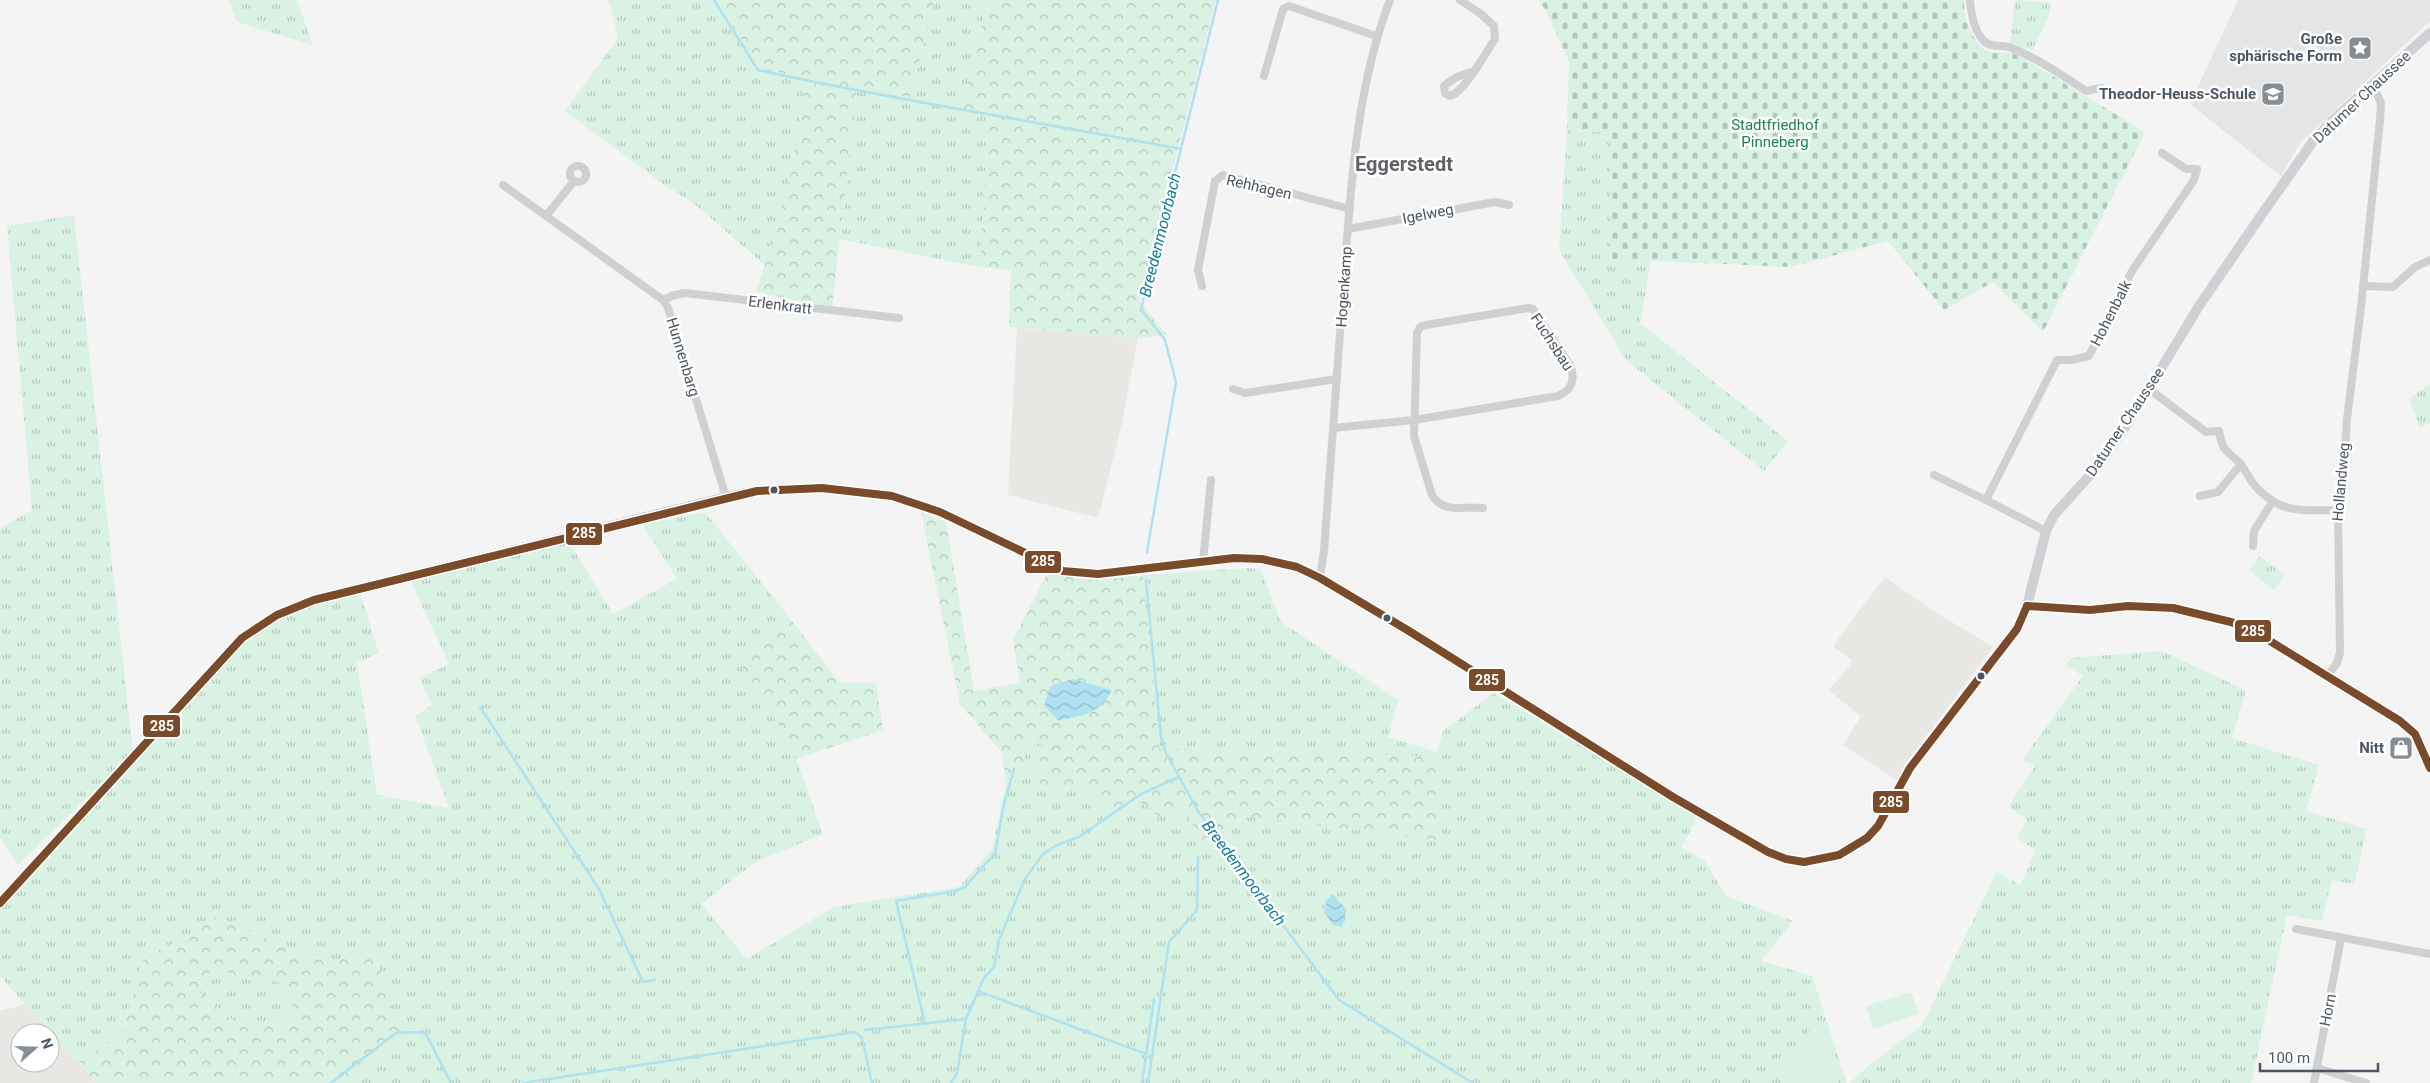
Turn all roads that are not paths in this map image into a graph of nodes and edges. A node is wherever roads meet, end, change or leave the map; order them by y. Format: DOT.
graph roads {
  1 [pos="1390,0"];
  2 [pos="1460,0"];
  3 [pos="1970,0"];
  4 [pos="2430,33"];
  5 [pos="1376,36"];
  6 [pos="1472,72"];
  7 [pos="1264,76"];
  8 [pos="2373,86"];
  9 [pos="2101,88"];
  10 [pos="2162,152"];
  11 [pos="574,181"];
  12 [pos="503,185"];
  13 [pos="1509,205"];
  14 [pos="1350,209"];
  15 [pos="546,216"];
  16 [pos="1348,229"];
  17 [pos="2430,260"];
  18 [pos="1202,286"];
  19 [pos="2363,286"];
  20 [pos="663,300"];
  21 [pos="899,318"];
  22 [pos="1337,379"];
  23 [pos="1233,388"];
  24 [pos="2149,389"];
  25 [pos="1414,420"];
  26 [pos="1333,428"];
  27 [pos="2241,464"];
  28 [pos="1934,475"];
  29 [pos="1211,480"];
  30 [pos="2200,496"];
  31 [pos="726,497"];
  32 [pos="1986,500"];
  33 [pos="2272,502"];
  34 [pos="1483,508"];
  35 [pos="2338,510"];
  36 [pos="2046,531"];
  37 [pos="2253,546"];
  38 [pos="1203,560"];
  39 [pos="1320,578"];
  40 [pos="2026,606"];
  41 [pos="2327,676"];
  42 [pos="2430,768"];
  43 [pos="0,903"];
  44 [pos="2296,929"];
  45 [pos="2341,938"];
  46 [pos="2430,954"];
  47 [pos="2317,1068"];
  48 [pos="2314,1083"];
  49 [pos="2366,1083"];
  1 -- 5 [label="street, Hogenkamp"];
  2 -- 6 [label="street"];
  3 -- 9 [label="street"];
  4 -- 8 [label="street, Datumer Chaussee"];
  5 -- 7 [label="street"];
  5 -- 14 [label="street, Hogenkamp"];
  8 -- 19 [label="street, Hollandweg"];
  8 -- 24 [label="street, Datumer Chaussee"];
  10 -- 32 [label="street, Hohenbalk"];
  11 -- 15 [label="street"];
  12 -- 15 [label="street, Hunnenbarg"];
  13 -- 16 [label="street, Igelweg"];
  14 -- 16 [label="street, Hogenkamp"];
  14 -- 18 [label="street, Rehhagen"];
  15 -- 20 [label="street, Hunnenbarg"];
  16 -- 22 [label="street, Hogenkamp"];
  17 -- 19 [label="street"];
  19 -- 35 [label="street, Hollandweg"];
  20 -- 21 [label="street, Erlenkratt"];
  20 -- 31 [label="street, Hunnenbarg"];
  22 -- 23 [label="street"];
  22 -- 26 [label="street, Hogenkamp"];
  24 -- 27 [label="street"];
  24 -- 36 [label="street, Datumer Chaussee"];
  25 -- 25 [label="street, Fuchsbau"];
  25 -- 26 [label="street, Fuchsbau"];
  25 -- 34 [label="street, Fuchsbau"];
  26 -- 39 [label="street, Hogenkamp"];
  27 -- 30 [label="street"];
  27 -- 33 [label="street"];
  28 -- 32 [label="street"];
  29 -- 38 [label="street"];
  31 -- 38 [label="street, Datumer Chaussee"];
  31 -- 43 [label="street, Datumer Chaussee"];
  32 -- 36 [label="street"];
  33 -- 35 [label="street"];
  33 -- 37 [label="street"];
  35 -- 41 [label="street, Hollandweg"];
  36 -- 40 [label="street, Datumer Chaussee"];
  38 -- 39 [label="street, Datumer Chaussee"];
  39 -- 40 [label="street, Datumer Chaussee"];
  40 -- 41 [label="street"];
  41 -- 42 [label="street"];
  44 -- 45 [label="street"];
  45 -- 46 [label="street"];
  45 -- 47 [label="street, Horn"];
  47 -- 48 [label="street, Horn"];
  47 -- 49 [label="street"];
}
